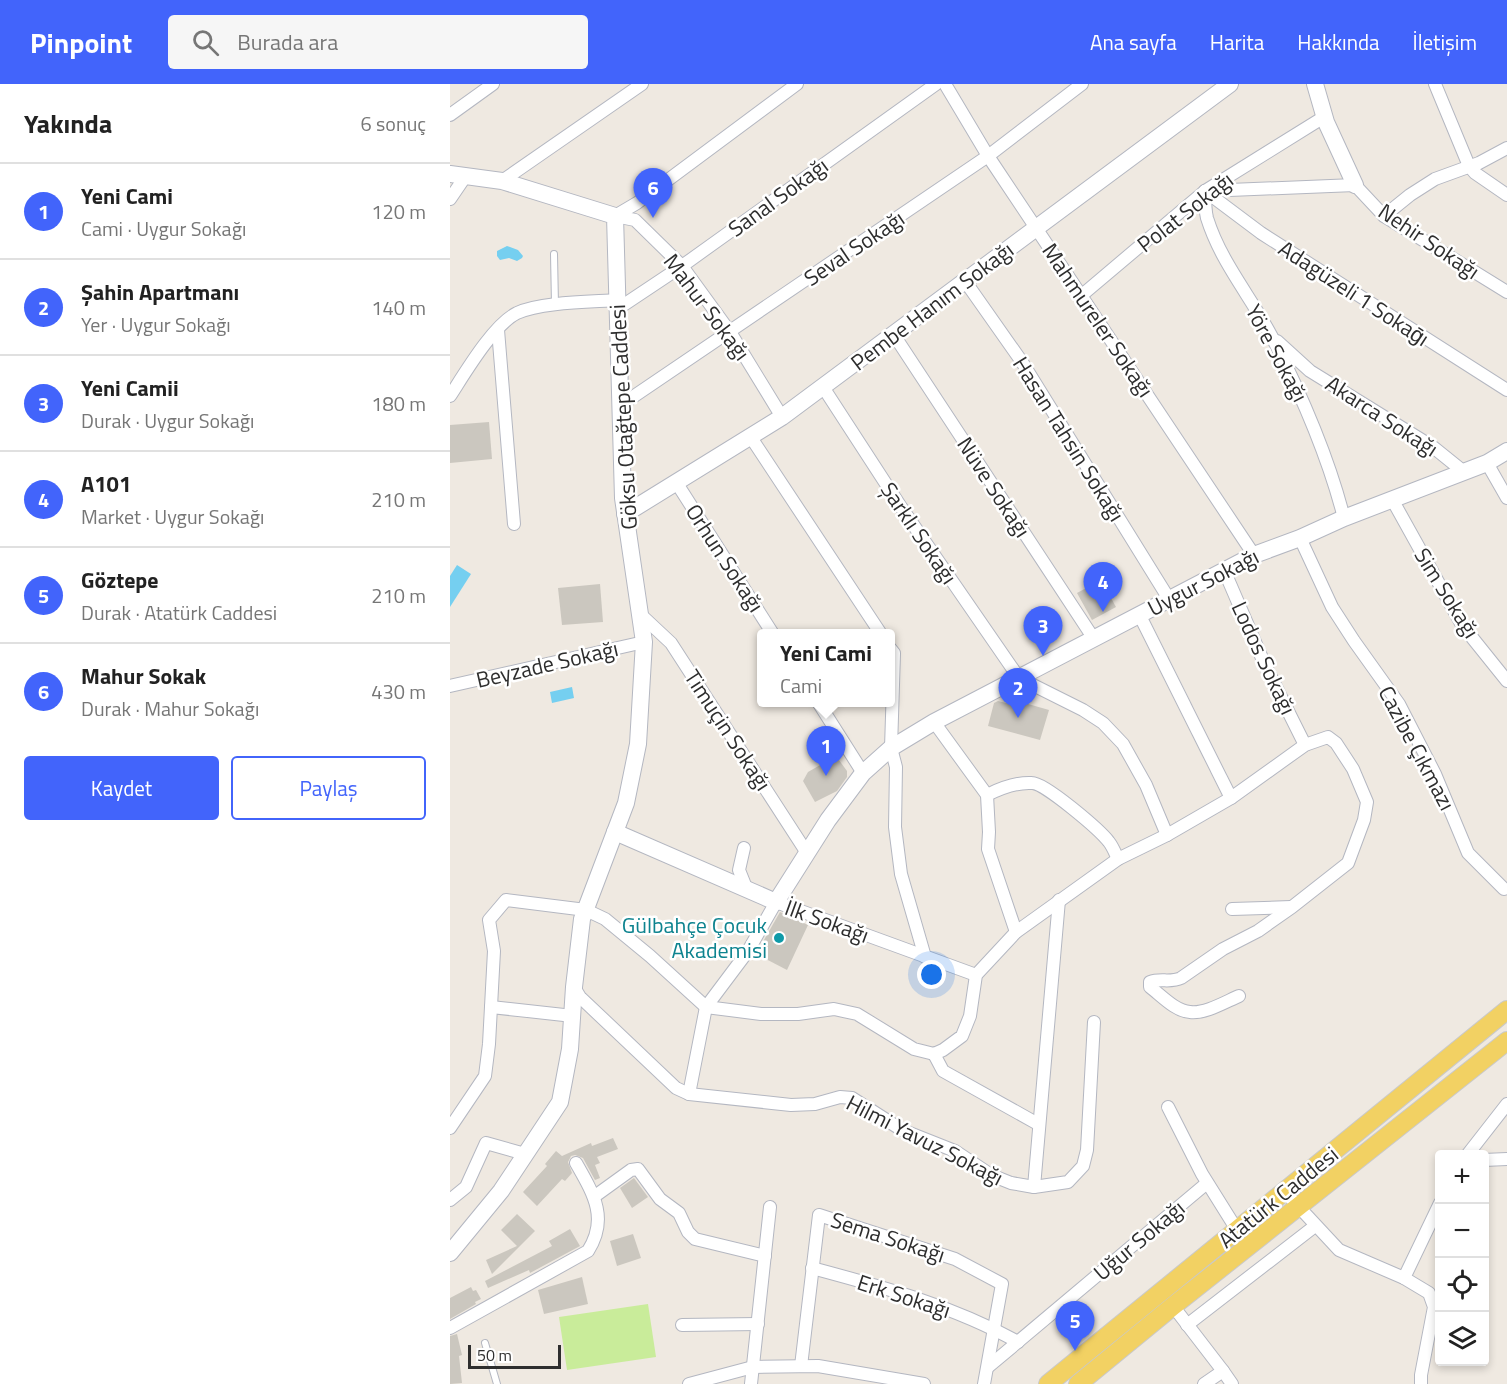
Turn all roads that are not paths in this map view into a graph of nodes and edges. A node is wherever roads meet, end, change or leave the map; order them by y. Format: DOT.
graph roads {
  1 [pos="493,84"];
  2 [pos="642,84"];
  3 [pos="797,84"];
  4 [pos="936,84"];
  5 [pos="945,84"];
  6 [pos="1082,84"];
  7 [pos="1230,84"];
  8 [pos="1315,84"];
  9 [pos="1435,84"];
  10 [pos="450,115"];
  11 [pos="1324,117"];
  12 [pos="1507,148"];
  13 [pos="987,156"];
  14 [pos="1470,166"];
  15 [pos="457,175"];
  16 [pos="502,182"];
  17 [pos="1355,185"];
  18 [pos="1205,191"];
  19 [pos="1507,195"];
  20 [pos="450,199"];
  21 [pos="615,216"];
  22 [pos="1384,216"];
  23 [pos="1036,228"];
  24 [pos="554,255"];
  25 [pos="682,266"];
  26 [pos="965,281"];
  27 [pos="1507,292"];
  28 [pos="1082,296"];
  29 [pos="618,304"];
  30 [pos="555,305"];
  31 [pos="498,330"];
  32 [pos="730,332"];
  33 [pos="894,334"];
  34 [pos="1272,336"];
  35 [pos="823,387"];
  36 [pos="1507,390"];
  37 [pos="450,396"];
  38 [pos="621,405"];
  39 [pos="782,417"];
  40 [pos="750,436"];
  41 [pos="1507,451"];
  42 [pos="1487,463"];
  43 [pos="1464,472"];
  44 [pos="676,482"];
  45 [pos="1507,498"];
  46 [pos="1393,501"];
  47 [pos="625,514"];
  48 [pos="1344,518"];
  49 [pos="514,524"];
  50 [pos="1300,538"];
  51 [pos="1254,555"];
  52 [pos="1224,570"];
  53 [pos="1169,599"];
  54 [pos="640,614"];
  55 [pos="1139,614"];
  56 [pos="770,629"];
  57 [pos="878,629"];
  58 [pos="1094,639"];
  59 [pos="645,642"];
  60 [pos="1019,678"];
  61 [pos="1507,681"];
  62 [pos="450,686"];
  63 [pos="821,707"];
  64 [pos="892,707"];
  65 [pos="934,722"];
  66 [pos="1305,746"];
  67 [pos="891,748"];
  68 [pos="863,773"];
  69 [pos="987,795"];
  70 [pos="1231,798"];
  71 [pos="615,832"];
  72 [pos="1167,834"];
  73 [pos="744,848"];
  74 [pos="807,853"];
  75 [pos="1118,859"];
  76 [pos="1504,889"];
  77 [pos="747,890"];
  78 [pos="1059,900"];
  79 [pos="776,902"];
  80 [pos="1292,907"];
  81 [pos="1232,909"];
  82 [pos="586,910"];
  83 [pos="1016,932"];
  84 [pos="925,957"];
  85 [pos="976,975"];
  86 [pos="573,987"];
  87 [pos="1239,996"];
  88 [pos="491,1007"];
  89 [pos="706,1007"];
  90 [pos="1507,1010"];
  91 [pos="573,1016"];
  92 [pos="1094,1022"];
  93 [pos="1507,1041"];
  94 [pos="934,1054"];
  95 [pos="689,1094"];
  96 [pos="1507,1104"];
  97 [pos="1168,1107"];
  98 [pos="1038,1124"];
  99 [pos="450,1128"];
  100 [pos="1472,1150"];
  101 [pos="525,1154"];
  102 [pos="1507,1158"];
  103 [pos="1489,1160"];
  104 [pos="576,1163"];
  105 [pos="1207,1183"];
  106 [pos="1034,1187"];
  107 [pos="1285,1192"];
  108 [pos="595,1196"];
  109 [pos="450,1200"];
  110 [pos="1440,1204"];
  111 [pos="1298,1206"];
  112 [pos="770,1207"];
  113 [pos="1315,1226"];
  114 [pos="1237,1230"];
  115 [pos="450,1253"];
  116 [pos="765,1256"];
  117 [pos="812,1268"];
  118 [pos="1404,1278"];
  119 [pos="1173,1306"];
  120 [pos="758,1324"];
  121 [pos="682,1325"];
  122 [pos="1187,1325"];
  123 [pos="450,1328"];
  124 [pos="994,1329"];
  125 [pos="1018,1342"];
  126 [pos="485,1343"];
  127 [pos="801,1366"];
  128 [pos="753,1367"];
  129 [pos="987,1367"];
  130 [pos="1223,1371"];
  131 [pos="755,1383"];
  132 [pos="497,1384"];
  133 [pos="689,1384"];
  134 [pos="924,1384"];
  135 [pos="984,1384"];
  136 [pos="1048,1384"];
  137 [pos="1078,1384"];
  138 [pos="1204,1384"];
  139 [pos="1232,1384"];
  140 [pos="1421,1384"];
  1 -- 10 [label="street"];
  2 -- 16 [label="street"];
  3 -- 21 [label="street"];
  4 -- 25 [label="street, Sanal Sokağı"];
  5 -- 13 [label="street, Mahmureler Sokağı"];
  6 -- 13 [label="street, Seval Sokağı"];
  7 -- 23 [label="street, Pembe Hanım Sokağı"];
  8 -- 11 [label="street"];
  9 -- 14 [label="street"];
  11 -- 17 [label="street"];
  11 -- 18 [label="street, Polat Sokağı"];
  12 -- 14 [label="street"];
  13 -- 23 [label="street, Mahmureler Sokağı"];
  13 -- 32 [label="street, Seval Sokağı"];
  14 -- 19 [label="street"];
  14 -- 22 [label="street"];
  15 -- 16 [label="street"];
  15 -- 20 [label="street"];
  16 -- 21 [label="street"];
  17 -- 18 [label="street"];
  17 -- 22 [label="street, Nehir Sokağı"];
  18 -- 28 [label="street, Polat Sokağı"];
  18 -- 34 [label="street, Yöre Sokağı"];
  18 -- 36 [label="street, Adagüzeli 1 Sokaḡı"];
  21 -- 25 [label="street, Mahur Sokağı"];
  21 -- 29 [label="street, Göksu Otağtepe Caddesi"];
  22 -- 27 [label="street, Nehir Sokağı"];
  23 -- 26 [label="street, Pembe Hanım Sokağı"];
  23 -- 28 [label="street, Mahmureler Sokağı"];
  24 -- 30 [label="lane"];
  25 -- 29 [label="street, Sanal Sokağı"];
  25 -- 32 [label="street, Mahur Sokağı"];
  26 -- 33 [label="street, Pembe Hanım Sokağı"];
  26 -- 53 [label="street, Hasan Tahsin Sokağı"];
  28 -- 51 [label="street, Mahmureler Sokağı"];
  29 -- 30 [label="street"];
  29 -- 38 [label="street, Göksu Otağtepe Caddesi"];
  30 -- 31 [label="street"];
  31 -- 37 [label="street"];
  31 -- 49 [label="street"];
  32 -- 38 [label="street, Seval Sokağı"];
  32 -- 39 [label="street, Mahur Sokağı"];
  33 -- 35 [label="street, Pembe Hanım Sokağı"];
  33 -- 58 [label="street, Nüve Sokağı"];
  34 -- 43 [label="street, Akarca Sokağı"];
  34 -- 48 [label="street, Yöre Sokağı"];
  35 -- 39 [label="street, Pembe Hanım Sokağı"];
  35 -- 60 [label="street, Şarklı Sokağı"];
  38 -- 47 [label="street, Göksu Otağtepe Caddesi"];
  39 -- 40 [label="street, Pembe Hanım Sokağı"];
  40 -- 44 [label="street, Pembe Hanım Sokağı"];
  40 -- 57 [label="street"];
  41 -- 42 [label="street, Uygur Sokağı"];
  42 -- 43 [label="street, Uygur Sokağı"];
  42 -- 45 [label="street"];
  43 -- 46 [label="street, Uygur Sokağı"];
  44 -- 47 [label="street, Pembe Hanım Sokağı"];
  44 -- 56 [label="street, Orhun Sokağı"];
  46 -- 48 [label="street, Uygur Sokağı"];
  46 -- 61 [label="street, Sim Sokağı"];
  47 -- 54 [label="street, Göksu Otağtepe Caddesi"];
  48 -- 50 [label="street, Uygur Sokağı"];
  50 -- 51 [label="street, Uygur Sokağı"];
  50 -- 76 [label="street, Cazibe Çıkmazı"];
  51 -- 52 [label="street, Uygur Sokağı"];
  52 -- 53 [label="street, Uygur Sokağı"];
  52 -- 66 [label="street, Lodos Sokağı"];
  53 -- 55 [label="street, Uygur Sokağı"];
  54 -- 59 [label="street, Göksu Otağtepe Caddesi"];
  54 -- 74 [label="street, Timuçin Sokağı"];
  55 -- 58 [label="street, Uygur Sokağı"];
  55 -- 70 [label="street"];
  58 -- 60 [label="street, Uygur Sokağı"];
  59 -- 62 [label="street, Beyzade Sokağı"];
  59 -- 71 [label="street, Göksu Otağtepe Caddesi"];
  60 -- 65 [label="street, Uygur Sokağı"];
  60 -- 72 [label="street"];
  63 -- 68 [label="street"];
  64 -- 67 [label="street"];
  65 -- 67 [label="street, Uygur Sokağı"];
  65 -- 69 [label="street"];
  66 -- 70 [label="street"];
  66 -- 80 [label="street"];
  67 -- 68 [label="street, Uygur Sokağı"];
  67 -- 84 [label="street"];
  68 -- 74 [label="street, Uygur Sokağı"];
  69 -- 75 [label="street"];
  69 -- 83 [label="street"];
  70 -- 72 [label="street"];
  71 -- 77 [label="street, İlk Sokağı"];
  71 -- 82 [label="street, Göksu Otağtepe Caddesi"];
  72 -- 75 [label="street"];
  73 -- 77 [label="street"];
  74 -- 79 [label="street, Uygur Sokağı"];
  75 -- 78 [label="street"];
  77 -- 79 [label="street, İlk Sokağı"];
  78 -- 83 [label="street"];
  78 -- 98 [label="street, Hilmi Yavuz Sokağı"];
  79 -- 84 [label="street, İlk Sokağı"];
  79 -- 89 [label="street"];
  80 -- 81 [label="street"];
  80 -- 87 [label="street"];
  82 -- 86 [label="street, Göksu Otağtepe Caddesi"];
  82 -- 88 [label="street"];
  82 -- 89 [label="street"];
  83 -- 85 [label="street"];
  84 -- 85 [label="street, İlk Sokağı"];
  85 -- 94 [label="street"];
  86 -- 91 [label="street, Göksu Otağtepe Caddesi"];
  86 -- 95 [label="street, Hilmi Yavuz Sokağı"];
  88 -- 91 [label="street"];
  88 -- 99 [label="street"];
  89 -- 94 [label="street"];
  89 -- 95 [label="street"];
  90 -- 107 [label="main road, Atatürk Caddesi"];
  91 -- 101 [label="street, Göksu Otağtepe Caddesi"];
  92 -- 106 [label="street, Hilmi Yavuz Sokağı"];
  93 -- 111 [label="main road, Atatürk Caddesi"];
  94 -- 98 [label="street"];
  95 -- 106 [label="street, Hilmi Yavuz Sokağı"];
  96 -- 100 [label="street"];
  97 -- 105 [label="street"];
  98 -- 106 [label="street, Hilmi Yavuz Sokağı"];
  101 -- 109 [label="street"];
  101 -- 115 [label="street, Göksu Otağtepe Caddesi"];
  102 -- 103 [label="street"];
  104 -- 108 [label="street"];
  105 -- 114 [label="street"];
  105 -- 125 [label="street, Uğur Sokağı"];
  107 -- 111 [label="street"];
  107 -- 114 [label="main road, Atatürk Caddesi"];
  108 -- 116 [label="street"];
  108 -- 123 [label="street"];
  110 -- 118 [label="street"];
  111 -- 113 [label="street"];
  111 -- 119 [label="main road, Atatürk Caddesi"];
  112 -- 116 [label="street"];
  113 -- 118 [label="street"];
  113 -- 122 [label="street"];
  114 -- 136 [label="main road, Atatürk Caddesi"];
  116 -- 120 [label="street"];
  117 -- 124 [label="street, Erk Sokağı"];
  117 -- 124 [label="street, Sema Sokağı"];
  117 -- 127 [label="street, Sema Sokağı"];
  118 -- 140 [label="street"];
  119 -- 122 [label="street"];
  119 -- 137 [label="main road, Atatürk Caddesi"];
  120 -- 121 [label="street"];
  120 -- 128 [label="street"];
  122 -- 130 [label="street"];
  124 -- 125 [label="street, Erk Sokağı"];
  124 -- 129 [label="street, Sema Sokağı"];
  125 -- 129 [label="street, Uğur Sokağı"];
  126 -- 132 [label="lane"];
  127 -- 128 [label="street"];
  127 -- 134 [label="street"];
  128 -- 131 [label="street"];
  128 -- 133 [label="street"];
  129 -- 135 [label="street, Sema Sokağı"];
  130 -- 138 [label="street"];
  130 -- 139 [label="street"];
}
